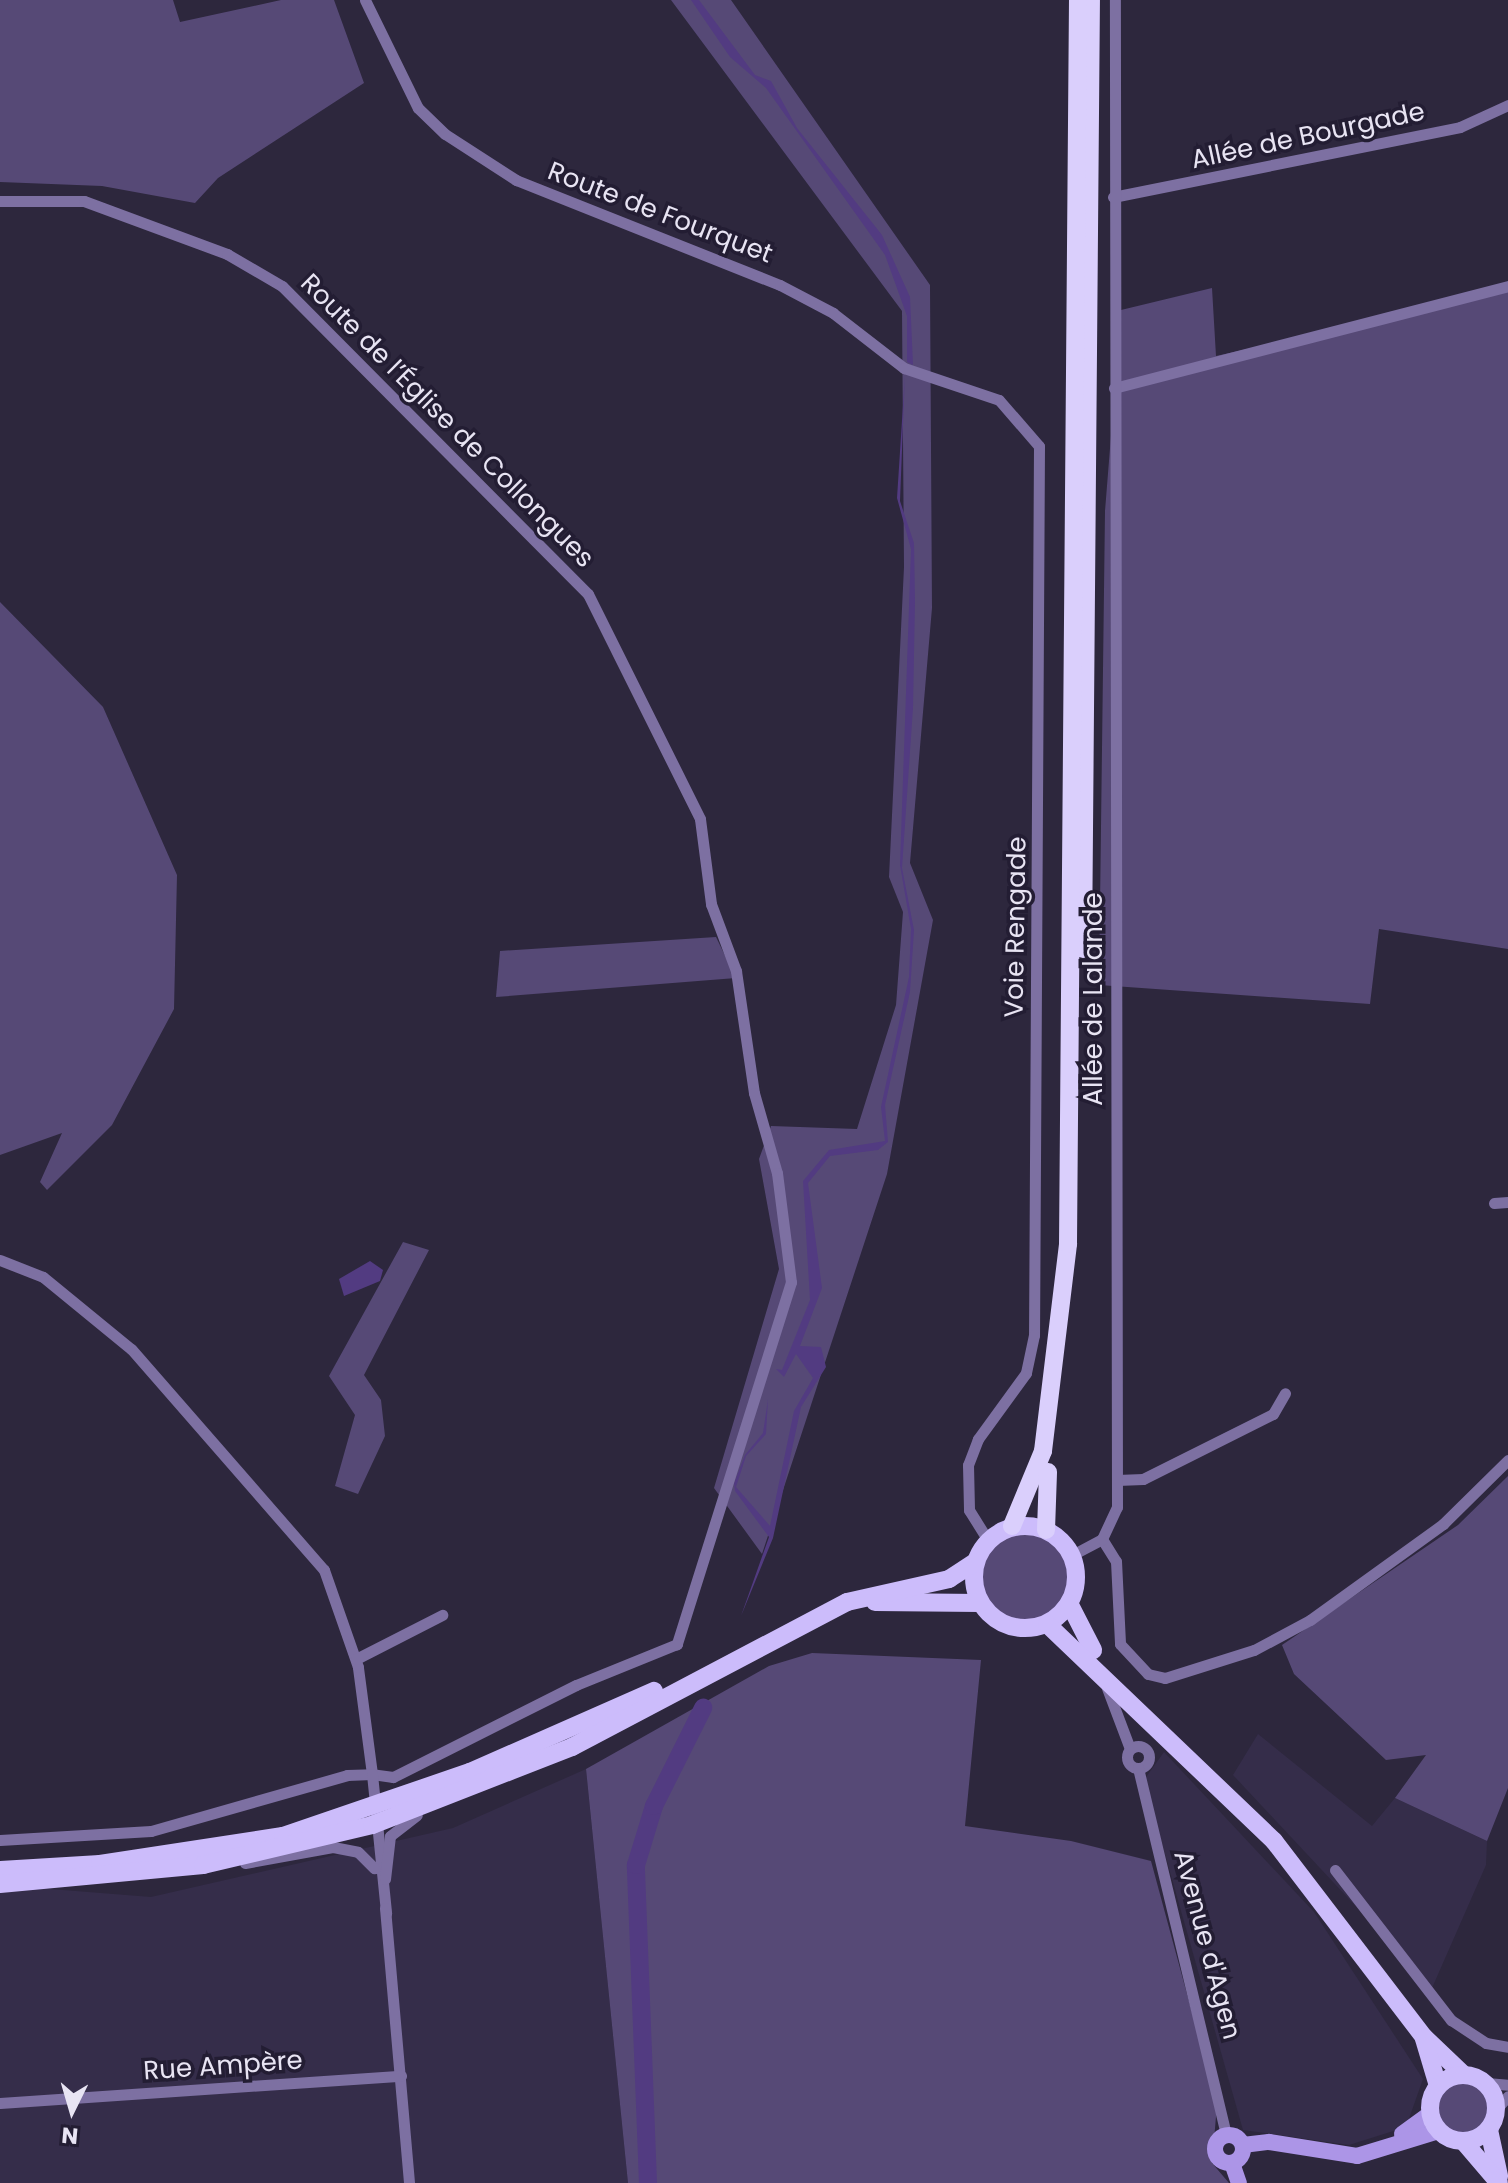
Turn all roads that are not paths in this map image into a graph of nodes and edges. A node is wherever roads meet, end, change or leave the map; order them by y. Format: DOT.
graph roads {
  1 [pos="365,0"];
  2 [pos="1078,0"];
  3 [pos="1091,0"];
  4 [pos="1115,0"];
  5 [pos="1508,105"];
  6 [pos="1113,197"];
  7 [pos="0,201"];
  8 [pos="1508,286"];
  9 [pos="1114,388"];
  10 [pos="999,400"];
  11 [pos="1508,1202"];
  12 [pos="1494,1203"];
  13 [pos="0,1260"];
  14 [pos="1285,1393"];
  15 [pos="1508,1460"];
  16 [pos="1117,1480"];
  17 [pos="1012,1526"];
  18 [pos="1046,1530"];
  19 [pos="1102,1539"];
  20 [pos="988,1540"];
  21 [pos="1072,1555"];
  22 [pos="975,1562"];
  23 [pos="980,1603"];
  24 [pos="1069,1603"];
  25 [pos="442,1615"];
  26 [pos="811,1621"];
  27 [pos="1047,1624"];
  28 [pos="753,1649"];
  29 [pos="356,1659"];
  30 [pos="1091,1659"];
  31 [pos="1112,1679"];
  32 [pos="1130,1749"];
  33 [pos="1138,1768"];
  34 [pos="372,1774"];
  35 [pos="446,1799"];
  36 [pos="375,1816"];
  37 [pos="0,1840"];
  38 [pos="0,1870"];
  39 [pos="170,1870"];
  40 [pos="1335,1870"];
  41 [pos="0,1884"];
  42 [pos="386,1913"];
  43 [pos="1424,2037"];
  44 [pos="1508,2047"];
  45 [pos="1463,2074"];
  46 [pos="401,2076"];
  47 [pos="1487,2083"];
  48 [pos="1508,2085"];
  49 [pos="1438,2086"];
  50 [pos="1503,2102"];
  51 [pos="0,2103"];
  52 [pos="1430,2114"];
  53 [pos="1489,2130"];
  54 [pos="1439,2131"];
  55 [pos="1226,2135"];
  56 [pos="1395,2139"];
  57 [pos="1463,2141"];
  58 [pos="1243,2145"];
  59 [pos="1232,2163"];
  60 [pos="409,2183"];
  61 [pos="1239,2183"];
  62 [pos="1500,2183"];
  1 -- 10 [label="street, Route de Fourquet"];
  2 -- 17 [label="highway"];
  3 -- 18 [label="highway"];
  4 -- 6 [label="street, Allée de Lalande"];
  5 -- 6 [label="street, Allée de Bourgade"];
  6 -- 9 [label="street, Allée de Lalande"];
  7 -- 34 [label="street, Route de l’Église de Collongues"];
  8 -- 9 [label="street"];
  9 -- 16 [label="street, Allée de Lalande"];
  10 -- 20 [label="street, Voie Rengade"];
  11 -- 12 [label="street"];
  13 -- 29 [label="street"];
  14 -- 16 [label="street"];
  15 -- 19 [label="street"];
  16 -- 19 [label="street, Allée de Lalande"];
  17 -- 18 [label="main road"];
  17 -- 20 [label="main road"];
  18 -- 21 [label="main road"];
  19 -- 21 [label="street"];
  20 -- 22 [label="main road"];
  21 -- 24 [label="main road"];
  22 -- 23 [label="main road"];
  22 -- 26 [label="main road"];
  23 -- 26 [label="main road"];
  23 -- 27 [label="main road"];
  24 -- 27 [label="main road"];
  24 -- 31 [label="main road"];
  25 -- 29 [label="street"];
  26 -- 28 [label="main road"];
  27 -- 30 [label="main road"];
  28 -- 35 [label="main road"];
  28 -- 36 [label="main road"];
  29 -- 34 [label="street"];
  30 -- 31 [label="main road"];
  30 -- 32 [label="street"];
  31 -- 43 [label="main road"];
  32 -- 33 [label="street"];
  32 -- 33 [label="street"];
  33 -- 55 [label="street, Avenue d'Agen"];
  34 -- 36 [label="street"];
  34 -- 37 [label="street"];
  35 -- 36 [label="main road"];
  35 -- 42 [label="street"];
  36 -- 38 [label="main road"];
  36 -- 39 [label="main road"];
  36 -- 42 [label="street"];
  39 -- 41 [label="main road"];
  39 -- 42 [label="street"];
  40 -- 44 [label="street"];
  42 -- 46 [label="street"];
  43 -- 45 [label="main road"];
  43 -- 49 [label="main road"];
  45 -- 47 [label="main road"];
  45 -- 49 [label="main road"];
  46 -- 51 [label="street, Rue Ampère"];
  46 -- 60 [label="street"];
  47 -- 48 [label="street"];
  47 -- 50 [label="main road"];
  49 -- 52 [label="main road"];
  50 -- 53 [label="main road"];
  52 -- 54 [label="main road"];
  52 -- 56 [label="main road"];
  53 -- 57 [label="main road"];
  53 -- 62 [label="main road"];
  54 -- 56 [label="main road"];
  54 -- 57 [label="main road"];
  55 -- 58 [label="main road"];
  55 -- 59 [label="main road"];
  56 -- 58 [label="main road"];
  57 -- 62 [label="main road"];
  58 -- 59 [label="main road"];
  59 -- 61 [label="main road"];
}
